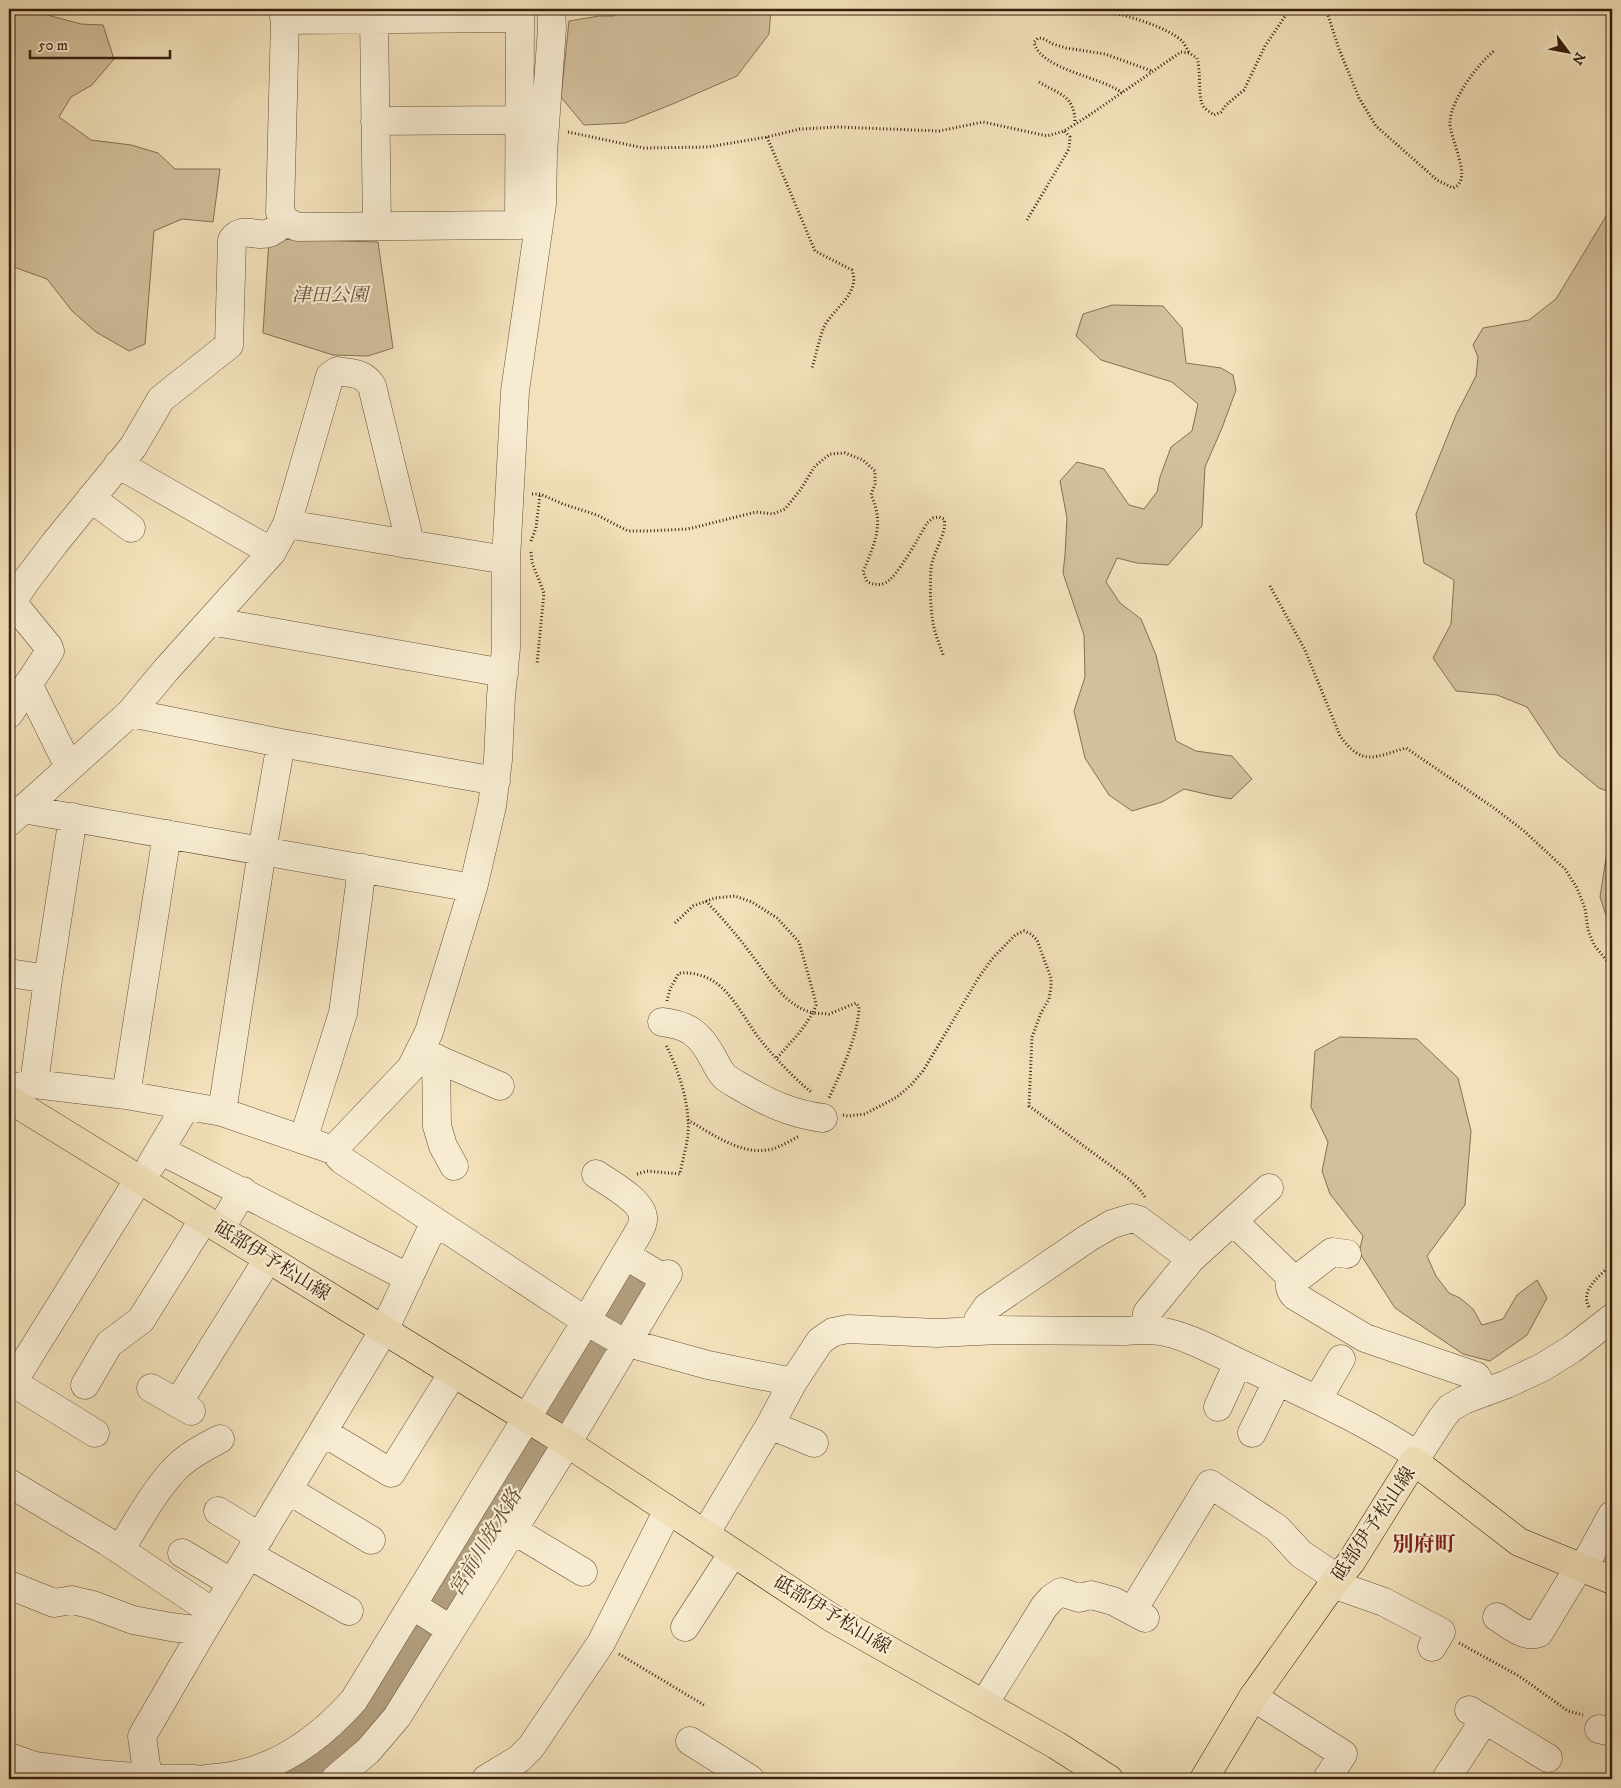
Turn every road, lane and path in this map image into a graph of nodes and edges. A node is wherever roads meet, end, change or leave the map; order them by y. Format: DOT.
graph roads {
  1 [pos="551,9"];
  2 [pos="1085,9"];
  3 [pos="1238,9"];
  4 [pos="1252,9"];
  5 [pos="1290,9"];
  6 [pos="1326,9"];
  7 [pos="1113,11"];
  8 [pos="519,13"];
  9 [pos="284,14"];
  10 [pos="374,19"];
  11 [pos="1494,50"];
  12 [pos="1189,53"];
  13 [pos="1153,72"];
  14 [pos="1039,82"];
  15 [pos="1122,93"];
  16 [pos="375,121"];
  17 [pos="532,124"];
  18 [pos="1075,124"];
  19 [pos="1064,131"];
  20 [pos="767,137"];
  21 [pos="1027,220"];
  22 [pos="286,221"];
  23 [pos="377,226"];
  24 [pos="528,230"];
  25 [pos="812,368"];
  26 [pos="118,464"];
  27 [pos="540,494"];
  28 [pos="509,496"];
  29 [pos="91,498"];
  30 [pos="287,524"];
  31 [pos="131,528"];
  32 [pos="405,544"];
  33 [pos="272,552"];
  34 [pos="506,560"];
  35 [pos="1270,586"];
  36 [pos="210,621"];
  37 [pos="944,657"];
  38 [pos="537,664"];
  39 [pos="504,674"];
  40 [pos="28,684"];
  41 [pos="130,713"];
  42 [pos="9,714"];
  43 [pos="281,743"];
  44 [pos="70,767"];
  45 [pos="496,781"];
  46 [pos="16,815"];
  47 [pos="73,818"];
  48 [pos="167,834"];
  49 [pos="262,851"];
  50 [pos="362,868"];
  51 [pos="473,888"];
  52 [pos="706,901"];
  53 [pos="675,924"];
  54 [pos="1612,967"];
  55 [pos="9,973"];
  56 [pos="48,979"];
  57 [pos="813,1013"];
  58 [pos="662,1022"];
  59 [pos="428,1054"];
  60 [pos="777,1058"];
  61 [pos="21,1086"];
  62 [pos="500,1086"];
  63 [pos="126,1095"];
  64 [pos="9,1099"];
  65 [pos="186,1106"];
  66 [pos="222,1112"];
  67 [pos="825,1114"];
  68 [pos="688,1120"];
  69 [pos="303,1140"];
  70 [pos="160,1150"];
  71 [pos="333,1150"];
  72 [pos="454,1166"];
  73 [pos="596,1174"];
  74 [pos="141,1180"];
  75 [pos="1269,1188"];
  76 [pos="243,1192"];
  77 [pos="1139,1220"];
  78 [pos="1233,1221"];
  79 [pos="435,1222"];
  80 [pos="212,1224"];
  81 [pos="1347,1254"];
  82 [pos="628,1257"];
  83 [pos="268,1259"];
  84 [pos="1191,1259"];
  85 [pos="1612,1264"];
  86 [pos="1291,1277"];
  87 [pos="409,1278"];
  88 [pos="588,1323"];
  89 [pos="1608,1323"];
  90 [pos="1144,1329"];
  91 [pos="384,1330"];
  92 [pos="976,1331"];
  93 [pos="624,1342"];
  94 [pos="1341,1359"];
  95 [pos="1238,1363"];
  96 [pos="453,1373"];
  97 [pos="793,1382"];
  98 [pos="1277,1382"];
  99 [pos="86,1384"];
  100 [pos="11,1385"];
  101 [pos="151,1388"];
  102 [pos="1486,1392"];
  103 [pos="1317,1400"];
  104 [pos="1218,1407"];
  105 [pos="530,1421"];
  106 [pos="770,1425"];
  107 [pos="323,1432"];
  108 [pos="1252,1433"];
  109 [pos="94,1435"];
  110 [pos="220,1439"];
  111 [pos="564,1441"];
  112 [pos="814,1444"];
  113 [pos="1416,1458"];
  114 [pos="9,1483"];
  115 [pos="288,1490"];
  116 [pos="668,1510"];
  117 [pos="218,1511"];
  118 [pos="1612,1516"];
  119 [pos="514,1530"];
  120 [pos="705,1534"];
  121 [pos="371,1540"];
  122 [pos="254,1546"];
  123 [pos="120,1550"];
  124 [pos="182,1553"];
  125 [pos="733,1553"];
  126 [pos="1581,1568"];
  127 [pos="584,1572"];
  128 [pos="1612,1580"];
  129 [pos="1335,1581"];
  130 [pos="232,1583"];
  131 [pos="9,1585"];
  132 [pos="415,1608"];
  133 [pos="349,1612"];
  134 [pos="1496,1617"];
  135 [pos="209,1622"];
  136 [pos="685,1627"];
  137 [pos="449,1628"];
  138 [pos="1436,1640"];
  139 [pos="601,1643"];
  140 [pos="1253,1697"];
  141 [pos="704,1704"];
  142 [pos="984,1704"];
  143 [pos="1599,1725"];
  144 [pos="693,1751"];
  145 [pos="9,1757"];
  146 [pos="1548,1758"];
  147 [pos="148,1779"];
  148 [pos="195,1779"];
  149 [pos="206,1779"];
  150 [pos="334,1779"];
  151 [pos="486,1779"];
  152 [pos="750,1779"];
  153 [pos="1109,1779"];
  154 [pos="1204,1779"];
  155 [pos="1326,1779"];
  156 [pos="1446,1779"];
  1 -- 17 [label="street"];
  2 -- 7 [label="path"];
  3 -- 4 [label="path"];
  5 -- 12 [label="path"];
  6 -- 11 [label="path"];
  7 -- 12 [label="path"];
  8 -- 10 [label="street"];
  8 -- 17 [label="street"];
  9 -- 10 [label="street"];
  9 -- 22 [label="street"];
  10 -- 16 [label="street"];
  12 -- 13 [label="path"];
  13 -- 15 [label="path"];
  13 -- 15 [label="path"];
  14 -- 18 [label="path"];
  15 -- 18 [label="path"];
  16 -- 17 [label="street"];
  16 -- 23 [label="street"];
  17 -- 20 [label="path"];
  17 -- 24 [label="street"];
  18 -- 19 [label="path"];
  19 -- 20 [label="path"];
  19 -- 21 [label="path"];
  20 -- 25 [label="path"];
  22 -- 23 [label="street"];
  22 -- 26 [label="street"];
  23 -- 24 [label="street"];
  24 -- 28 [label="street"];
  26 -- 29 [label="street"];
  26 -- 33 [label="street"];
  27 -- 28 [label="path"];
  27 -- 37 [label="path"];
  27 -- 38 [label="path"];
  28 -- 34 [label="street"];
  29 -- 31 [label="street"];
  29 -- 40 [label="street"];
  30 -- 32 [label="street"];
  30 -- 32 [label="street"];
  30 -- 33 [label="street"];
  32 -- 34 [label="street"];
  33 -- 36 [label="street"];
  34 -- 39 [label="street"];
  35 -- 54 [label="path"];
  36 -- 39 [label="street"];
  36 -- 41 [label="street"];
  39 -- 45 [label="street"];
  40 -- 42 [label="street"];
  40 -- 44 [label="street"];
  41 -- 43 [label="street"];
  41 -- 44 [label="street"];
  43 -- 45 [label="street"];
  43 -- 49 [label="street"];
  44 -- 46 [label="street"];
  45 -- 51 [label="street"];
  46 -- 47 [label="street"];
  47 -- 48 [label="street"];
  47 -- 56 [label="street"];
  48 -- 49 [label="street"];
  48 -- 63 [label="street"];
  49 -- 50 [label="street"];
  49 -- 66 [label="street"];
  50 -- 51 [label="street"];
  50 -- 69 [label="street"];
  51 -- 59 [label="street"];
  52 -- 53 [label="path"];
  52 -- 57 [label="path"];
  52 -- 57 [label="path"];
  55 -- 56 [label="street"];
  56 -- 61 [label="street"];
  57 -- 60 [label="path"];
  57 -- 67 [label="path"];
  58 -- 67 [label="street"];
  59 -- 62 [label="street"];
  59 -- 71 [label="street"];
  59 -- 72 [label="street"];
  61 -- 63 [label="street"];
  63 -- 65 [label="street"];
  64 -- 74 [label="main road, 砥部伊予松山線"];
  65 -- 66 [label="street"];
  65 -- 70 [label="street"];
  66 -- 69 [label="street"];
  67 -- 68 [label="path"];
  67 -- 77 [label="path"];
  69 -- 71 [label="street"];
  70 -- 74 [label="street"];
  70 -- 76 [label="street"];
  71 -- 79 [label="street"];
  73 -- 82 [label="street"];
  74 -- 80 [label="main road, 砥部伊予松山線"];
  74 -- 100 [label="street"];
  75 -- 78 [label="street"];
  76 -- 80 [label="street"];
  76 -- 87 [label="street"];
  77 -- 84 [label="street"];
  77 -- 92 [label="street"];
  78 -- 84 [label="street"];
  78 -- 86 [label="street"];
  79 -- 87 [label="street"];
  79 -- 88 [label="street"];
  80 -- 83 [label="main road, 砥部伊予松山線"];
  80 -- 99 [label="street"];
  81 -- 86 [label="street"];
  82 -- 88 [label="street"];
  82 -- 93 [label="street"];
  83 -- 91 [label="main road, 砥部伊予松山線"];
  83 -- 101 [label="street"];
  84 -- 90 [label="street"];
  85 -- 89 [label="path"];
  86 -- 102 [label="street"];
  87 -- 91 [label="street"];
  88 -- 93 [label="street"];
  88 -- 105 [label="street"];
  89 -- 102 [label="street"];
  90 -- 92 [label="street"];
  90 -- 95 [label="street"];
  91 -- 96 [label="main road, 砥部伊予松山線"];
  91 -- 107 [label="street"];
  92 -- 97 [label="street"];
  93 -- 97 [label="street"];
  93 -- 111 [label="street"];
  94 -- 103 [label="street"];
  95 -- 98 [label="street"];
  95 -- 104 [label="street"];
  96 -- 105 [label="main road, 砥部伊予松山線"];
  96 -- 107 [label="street"];
  97 -- 106 [label="street"];
  98 -- 103 [label="street"];
  98 -- 108 [label="street"];
  100 -- 109 [label="street"];
  102 -- 113 [label="street"];
  103 -- 113 [label="street"];
  105 -- 111 [label="main road, 砥部伊予松山線"];
  105 -- 132 [label="street"];
  106 -- 112 [label="street"];
  106 -- 120 [label="street"];
  107 -- 115 [label="street"];
  110 -- 123 [label="street"];
  111 -- 116 [label="main road, 砥部伊予松山線"];
  111 -- 119 [label="street"];
  113 -- 126 [label="main road, 砥部伊予松山線"];
  113 -- 129 [label="main road, 砥部伊予松山線"];
  114 -- 123 [label="street"];
  115 -- 121 [label="street"];
  115 -- 122 [label="street"];
  116 -- 120 [label="main road, 砥部伊予松山線"];
  116 -- 139 [label="street"];
  117 -- 122 [label="street"];
  118 -- 126 [label="street"];
  119 -- 127 [label="street"];
  119 -- 137 [label="street"];
  120 -- 125 [label="main road, 砥部伊予松山線"];
  122 -- 130 [label="street"];
  122 -- 133 [label="street"];
  123 -- 135 [label="street"];
  124 -- 130 [label="street"];
  125 -- 136 [label="street"];
  125 -- 142 [label="main road, 砥部伊予松山線"];
  126 -- 128 [label="main road, 砥部伊予松山線"];
  126 -- 134 [label="street"];
  129 -- 138 [label="street"];
  129 -- 140 [label="main road, 砥部伊予松山線"];
  129 -- 142 [label="street"];
  130 -- 135 [label="street"];
  131 -- 135 [label="street"];
  132 -- 137 [label="street"];
  132 -- 149 [label="street"];
  135 -- 147 [label="street"];
  137 -- 150 [label="street"];
  138 -- 143 [label="path"];
  139 -- 141 [label="path"];
  139 -- 151 [label="street"];
  140 -- 154 [label="main road, 砥部伊予松山線"];
  140 -- 155 [label="street"];
  142 -- 153 [label="main road, 砥部伊予松山線"];
  144 -- 152 [label="street"];
  145 -- 147 [label="street"];
  146 -- 156 [label="street"];
  147 -- 148 [label="street"];
}
